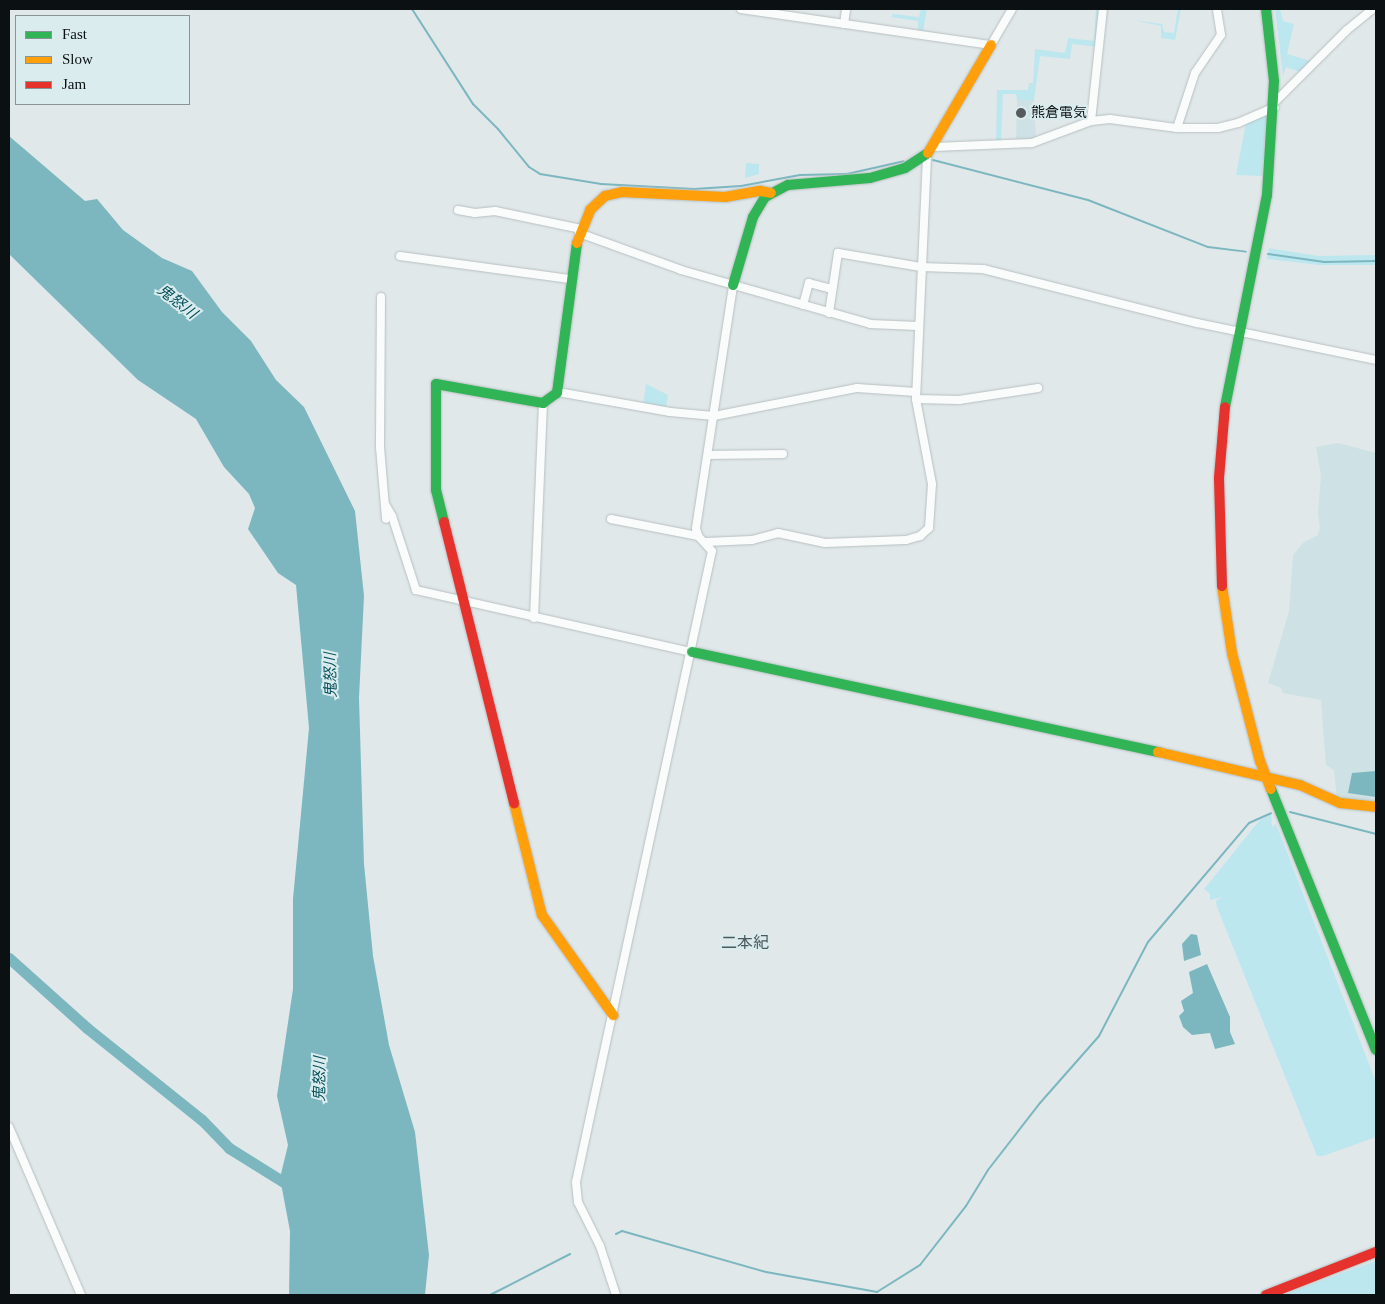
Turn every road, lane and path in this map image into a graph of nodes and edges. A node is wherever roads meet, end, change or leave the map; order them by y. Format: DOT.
graph roads {
  1 [pos="741,9"];
  2 [pos="846,9"];
  3 [pos="1012,9"];
  4 [pos="1103,9"];
  5 [pos="1217,9"];
  6 [pos="1266,9"];
  7 [pos="1373,9"];
  8 [pos="844,24"];
  9 [pos="991,45"];
  10 [pos="1275,105"];
  11 [pos="1091,121"];
  12 [pos="1177,128"];
  13 [pos="930,151"];
  14 [pos="771,193"];
  15 [pos="458,210"];
  16 [pos="580,231"];
  17 [pos="400,256"];
  18 [pos="921,267"];
  19 [pos="571,279"];
  20 [pos="733,285"];
  21 [pos="832,289"];
  22 [pos="381,297"];
  23 [pos="803,305"];
  24 [pos="829,313"];
  25 [pos="918,326"];
  26 [pos="1239,332"];
  27 [pos="1376,360"];
  28 [pos="1038,388"];
  29 [pos="558,392"];
  30 [pos="916,396"];
  31 [pos="543,403"];
  32 [pos="714,416"];
  33 [pos="783,454"];
  34 [pos="708,455"];
  35 [pos="385,504"];
  36 [pos="386,519"];
  37 [pos="611,519"];
  38 [pos="698,536"];
  39 [pos="706,542"];
  40 [pos="466,603"];
  41 [pos="534,618"];
  42 [pos="692,652"];
  43 [pos="1266,776"];
  44 [pos="1376,807"];
  45 [pos="614,1015"];
  46 [pos="1376,1050"];
  47 [pos="9,1127"];
  48 [pos="1376,1252"];
  49 [pos="81,1295"];
  50 [pos="616,1295"];
  51 [pos="1266,1295"];
  1 -- 8 [label="street"];
  2 -- 8 [label="street"];
  3 -- 9 [label="street"];
  4 -- 11 [label="street"];
  5 -- 12 [label="street"];
  6 -- 10 [label="street"];
  7 -- 10 [label="street"];
  8 -- 9 [label="street"];
  9 -- 13 [label="street"];
  10 -- 12 [label="street"];
  10 -- 26 [label="street"];
  11 -- 12 [label="street"];
  11 -- 13 [label="street"];
  13 -- 14 [label="street"];
  13 -- 18 [label="street"];
  14 -- 16 [label="street"];
  14 -- 20 [label="street"];
  15 -- 16 [label="street"];
  16 -- 19 [label="street"];
  16 -- 20 [label="street"];
  17 -- 19 [label="street"];
  18 -- 21 [label="street"];
  18 -- 25 [label="street"];
  18 -- 26 [label="street"];
  19 -- 29 [label="street"];
  20 -- 23 [label="street"];
  20 -- 32 [label="street"];
  21 -- 23 [label="street"];
  21 -- 24 [label="street"];
  22 -- 35 [label="street"];
  23 -- 24 [label="street"];
  24 -- 25 [label="street"];
  25 -- 30 [label="street"];
  26 -- 27 [label="street"];
  26 -- 43 [label="street"];
  28 -- 30 [label="street"];
  29 -- 31 [label="street"];
  29 -- 32 [label="street"];
  30 -- 32 [label="street"];
  30 -- 39 [label="street"];
  31 -- 40 [label="street"];
  31 -- 41 [label="street"];
  32 -- 34 [label="street"];
  33 -- 34 [label="street"];
  34 -- 38 [label="street"];
  35 -- 36 [label="street"];
  35 -- 40 [label="street"];
  37 -- 38 [label="street"];
  38 -- 39 [label="street"];
  39 -- 42 [label="street"];
  40 -- 41 [label="street"];
  40 -- 45 [label="street"];
  41 -- 42 [label="street"];
  42 -- 43 [label="street"];
  42 -- 45 [label="street"];
  43 -- 44 [label="street"];
  43 -- 46 [label="street"];
  45 -- 50 [label="street"];
  47 -- 49 [label="street"];
  48 -- 51 [label="street"];
}
